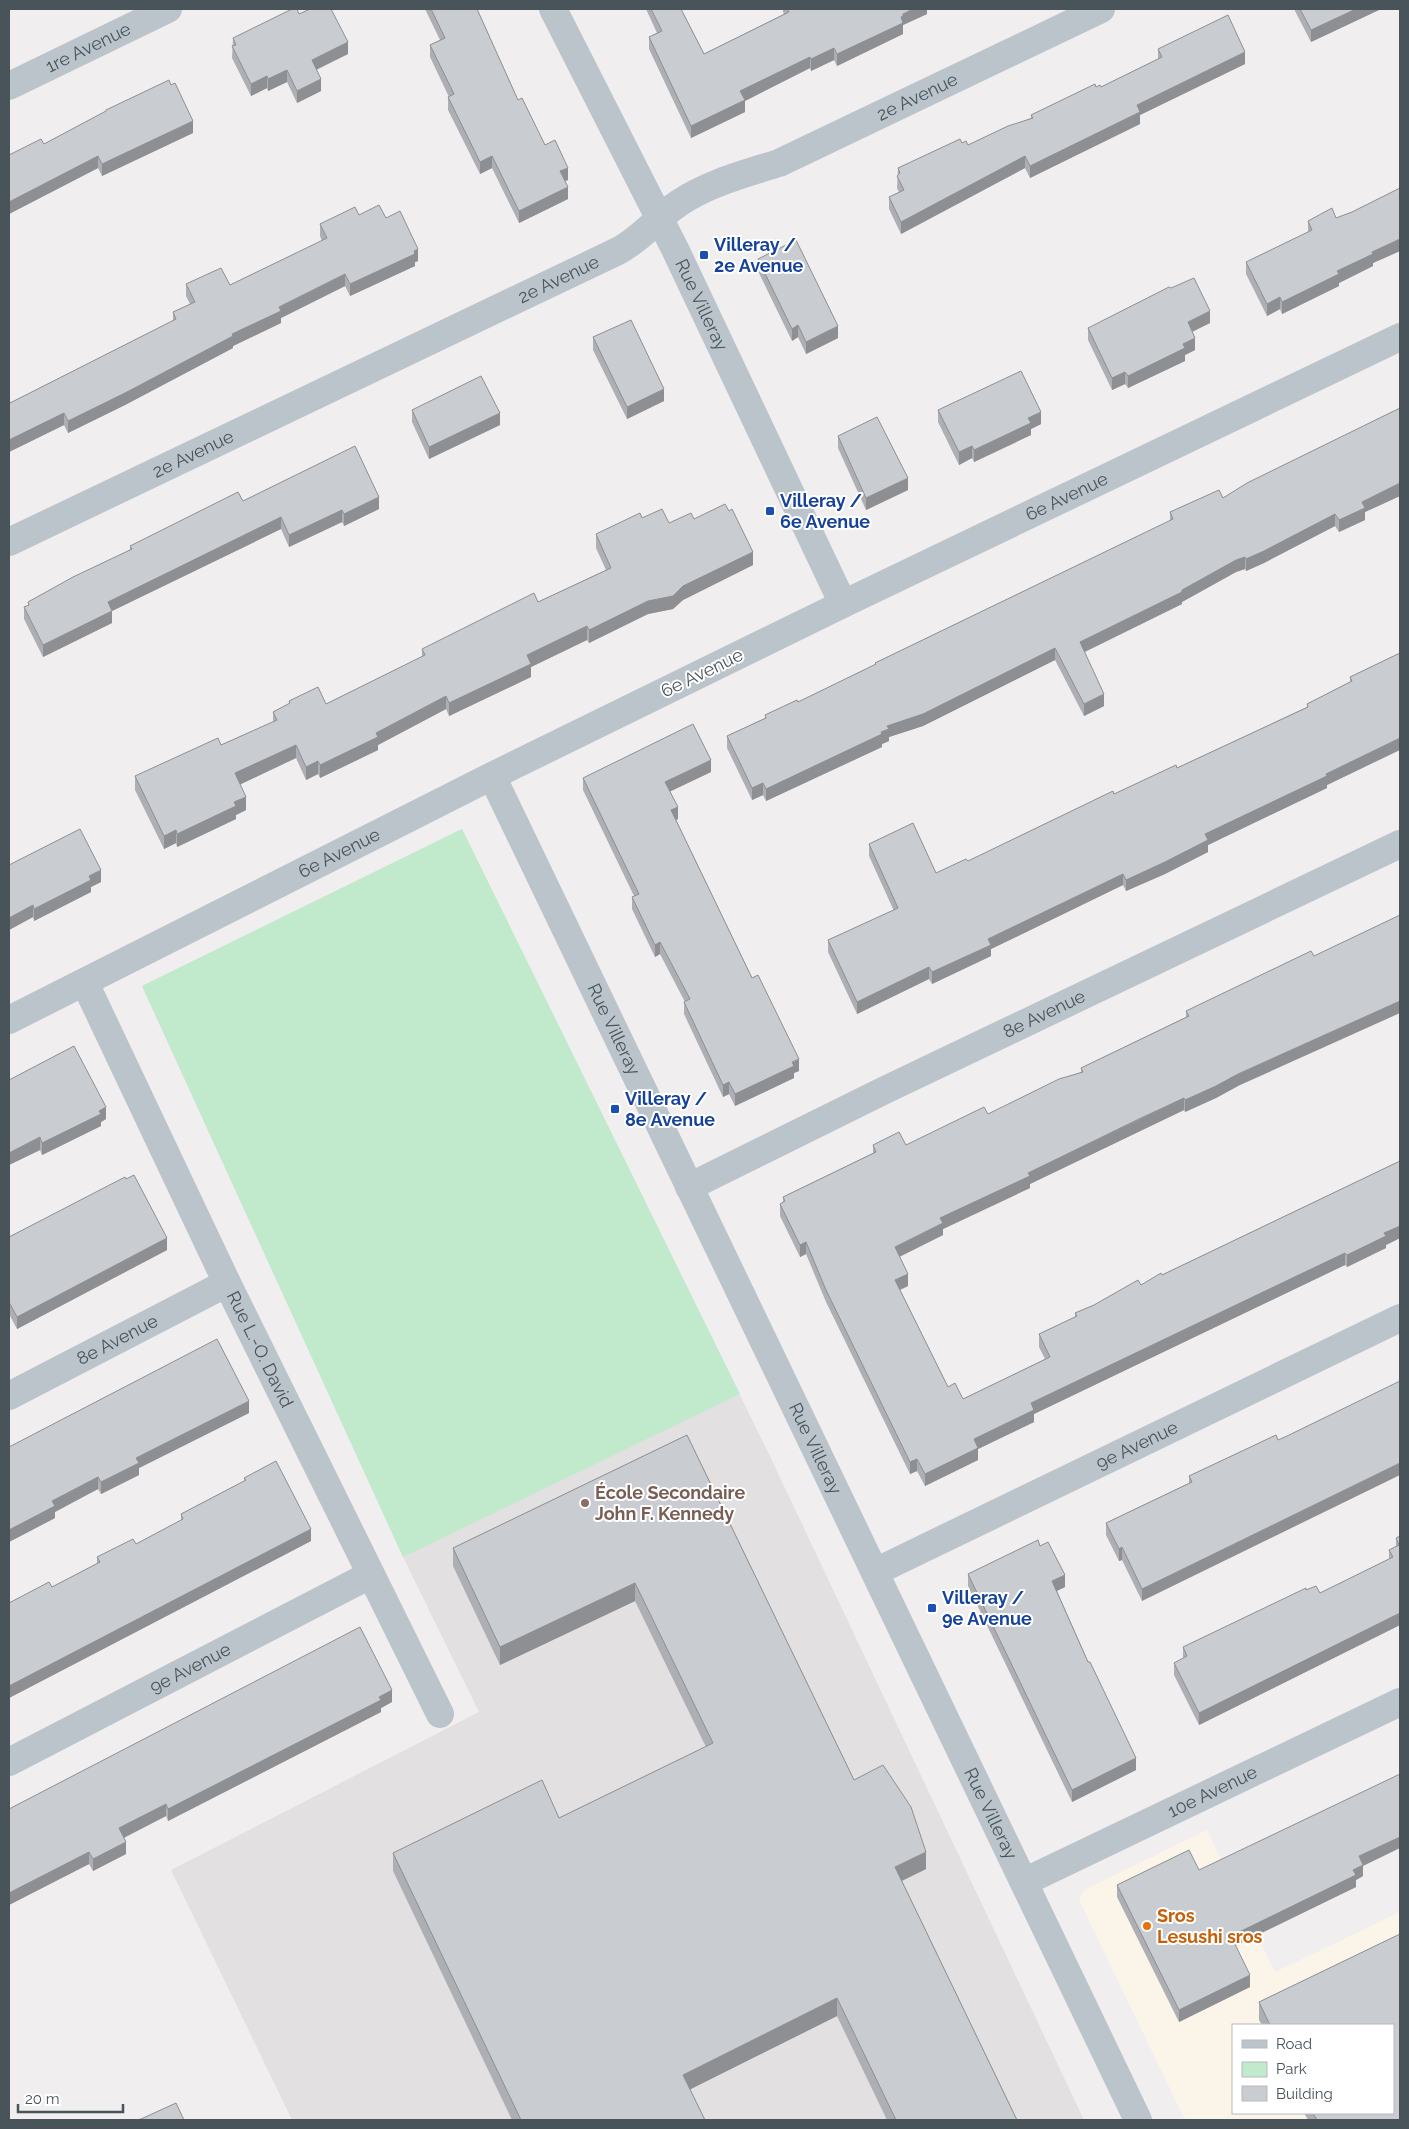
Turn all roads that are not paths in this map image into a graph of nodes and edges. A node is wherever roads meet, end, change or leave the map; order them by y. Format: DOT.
graph roads {
  1 [pos="168,9"];
  2 [pos="553,9"];
  3 [pos="1101,9"];
  4 [pos="9,86"];
  5 [pos="659,218"];
  6 [pos="1400,337"];
  7 [pos="9,542"];
  8 [pos="843,604"];
  9 [pos="492,776"];
  10 [pos="1400,844"];
  11 [pos="85,983"];
  12 [pos="9,1020"];
  13 [pos="689,1187"];
  14 [pos="227,1283"];
  15 [pos="1400,1318"];
  16 [pos="9,1396"];
  17 [pos="875,1572"];
  18 [pos="370,1575"];
  19 [pos="1400,1702"];
  20 [pos="440,1714"];
  21 [pos="9,1762"];
  22 [pos="1024,1882"];
  23 [pos="1138,2120"];
  1 -- 4 [label="street, 1re Avenue"];
  2 -- 5 [label="street, Rue Villeray"];
  3 -- 5 [label="street, 2e Avenue"];
  5 -- 7 [label="street, 2e Avenue"];
  5 -- 8 [label="street, Rue Villeray"];
  6 -- 8 [label="street, 6e Avenue"];
  8 -- 9 [label="street, 6e Avenue"];
  9 -- 11 [label="street, 6e Avenue"];
  9 -- 13 [label="street, Rue Villeray"];
  10 -- 13 [label="street, 8e Avenue"];
  11 -- 12 [label="street, 6e Avenue"];
  11 -- 14 [label="street, Rue L.-O. David"];
  13 -- 17 [label="street, Rue Villeray"];
  14 -- 16 [label="street, 8e Avenue"];
  14 -- 18 [label="street, Rue L.-O. David"];
  15 -- 17 [label="street, 9e Avenue"];
  17 -- 22 [label="street, Rue Villeray"];
  18 -- 20 [label="street, Rue L.-O. David"];
  18 -- 21 [label="street, 9e Avenue"];
  19 -- 22 [label="street, 10e Avenue"];
  22 -- 23 [label="street, Rue Villeray"];
}
